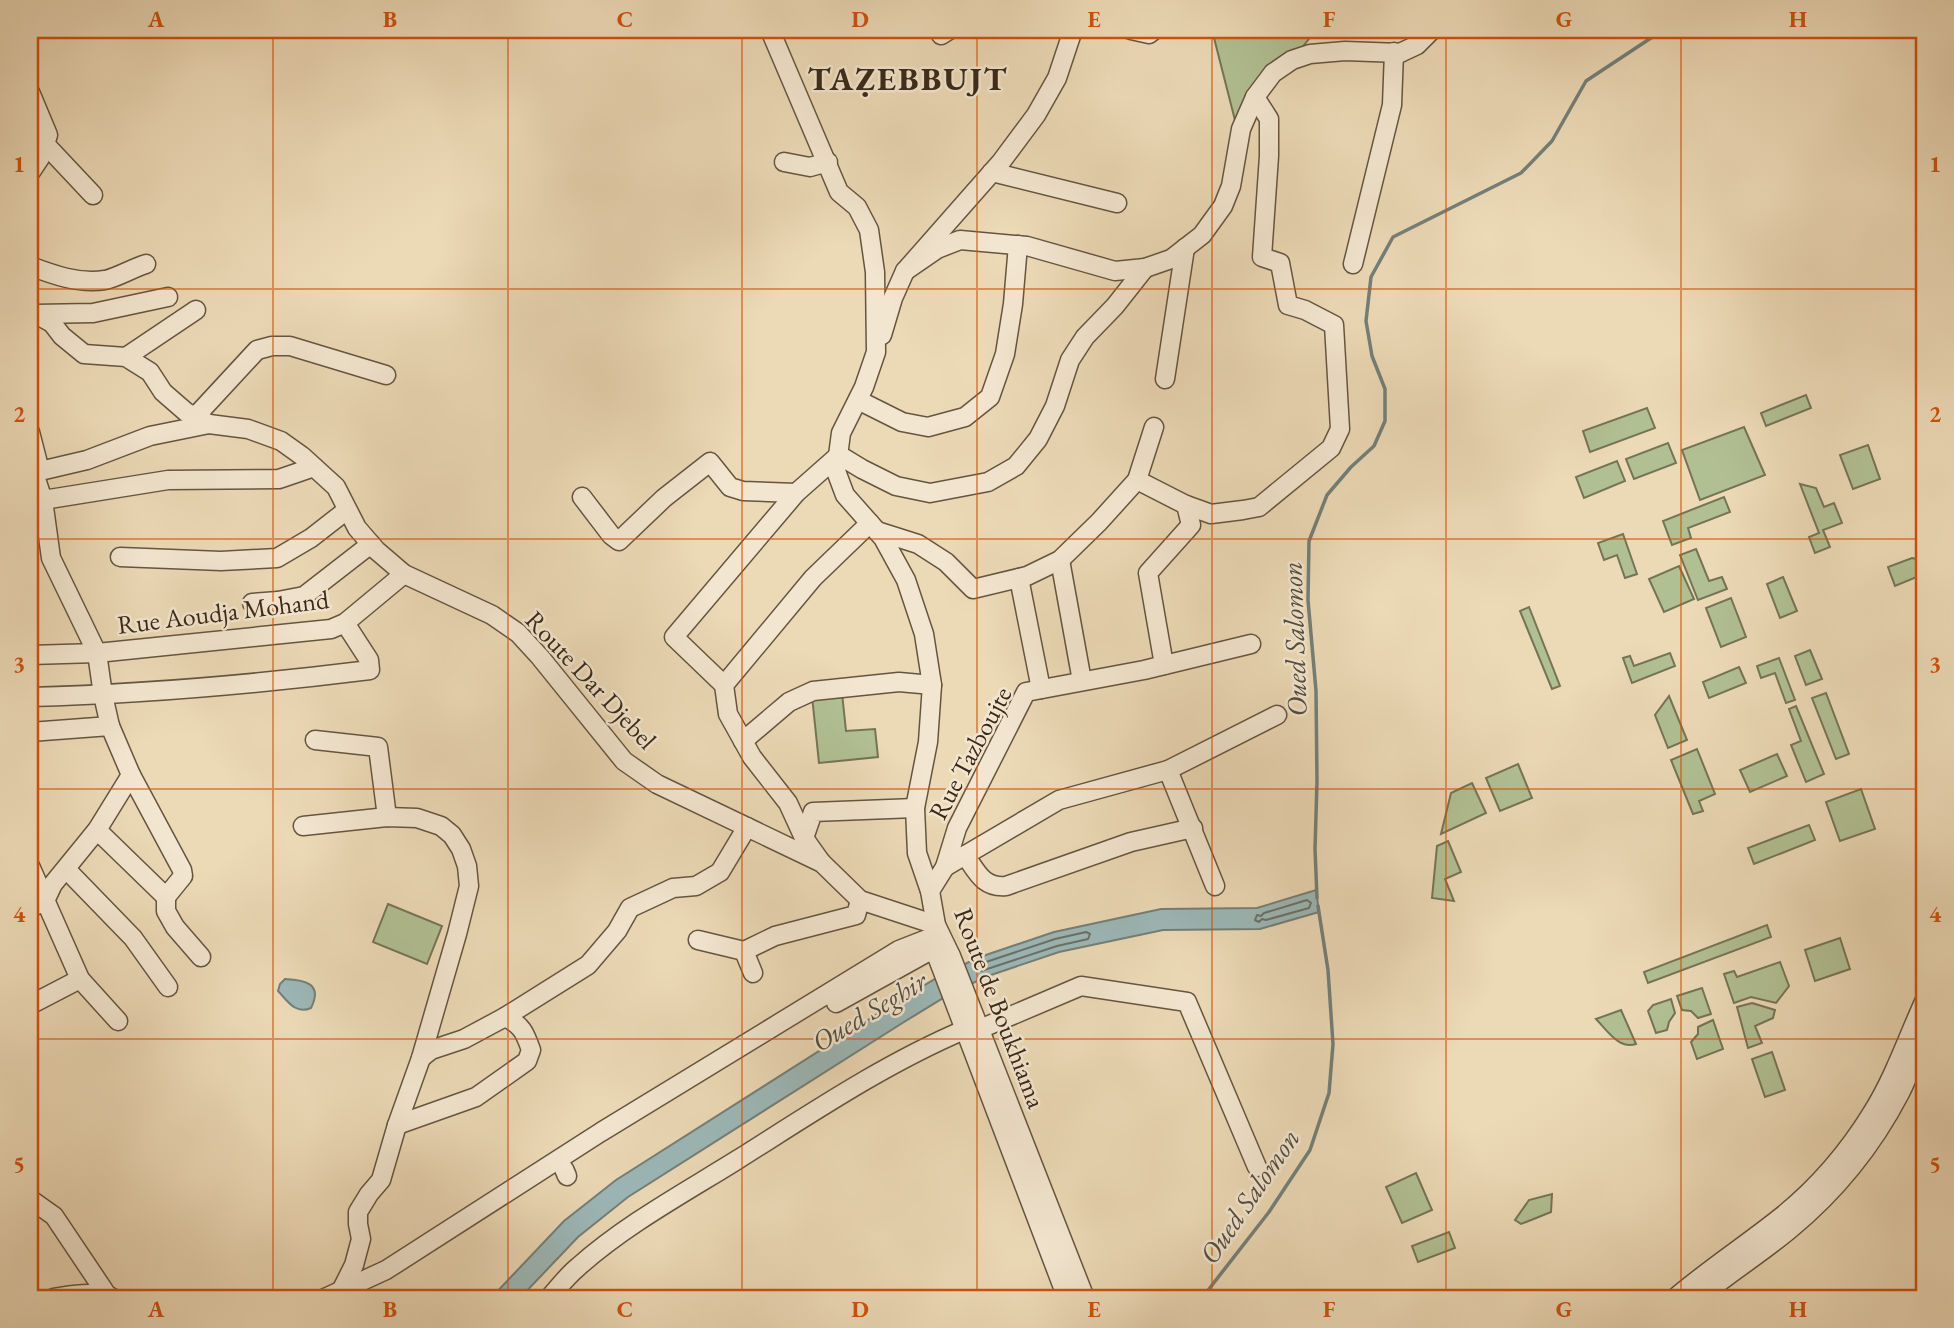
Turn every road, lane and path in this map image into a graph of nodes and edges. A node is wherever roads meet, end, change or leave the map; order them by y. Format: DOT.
graph roads {
  1 [pos="771,30"];
  2 [pos="1073,30"];
  3 [pos="1131,30"];
  4 [pos="1154,30"];
  5 [pos="1432,30"];
  6 [pos="1394,52"];
  7 [pos="30,92"];
  8 [pos="1255,97"];
  9 [pos="45,144"];
  10 [pos="784,162"];
  11 [pos="828,162"];
  12 [pos="992,172"];
  13 [pos="30,173"];
  14 [pos="93,195"];
  15 [pos="1117,203"];
  16 [pos="1018,245"];
  17 [pos="1185,248"];
  18 [pos="146,264"];
  19 [pos="1353,264"];
  20 [pos="30,266"];
  21 [pos="1145,268"];
  22 [pos="905,271"];
  23 [pos="168,297"];
  24 [pos="196,310"];
  25 [pos="33,313"];
  26 [pos="876,352"];
  27 [pos="126,357"];
  28 [pos="386,375"];
  29 [pos="1165,379"];
  30 [pos="858,400"];
  31 [pos="202,420"];
  32 [pos="1154,427"];
  33 [pos="30,432"];
  34 [pos="839,455"];
  35 [pos="314,467"];
  36 [pos="35,473"];
  37 [pos="1137,480"];
  38 [pos="796,494"];
  39 [pos="582,498"];
  40 [pos="43,499"];
  41 [pos="1186,505"];
  42 [pos="347,510"];
  43 [pos="1211,514"];
  44 [pos="1191,524"];
  45 [pos="874,527"];
  46 [pos="371,544"];
  47 [pos="120,558"];
  48 [pos="1060,560"];
  49 [pos="404,574"];
  50 [pos="1019,578"];
  51 [pos="252,603"];
  52 [pos="345,623"];
  53 [pos="1251,644"];
  54 [pos="97,653"];
  55 [pos="30,655"];
  56 [pos="1164,665"];
  57 [pos="1082,681"];
  58 [pos="724,685"];
  59 [pos="932,685"];
  60 [pos="1041,689"];
  61 [pos="103,695"];
  62 [pos="30,698"];
  63 [pos="1277,715"];
  64 [pos="110,726"];
  65 [pos="30,732"];
  66 [pos="315,740"];
  67 [pos="743,741"];
  68 [pos="1168,770"];
  69 [pos="131,775"];
  70 [pos="915,808"];
  71 [pos="387,817"];
  72 [pos="303,826"];
  73 [pos="747,827"];
  74 [pos="1193,828"];
  75 [pos="96,830"];
  76 [pos="804,838"];
  77 [pos="965,855"];
  78 [pos="822,863"];
  79 [pos="30,866"];
  80 [pos="945,867"];
  81 [pos="66,869"];
  82 [pos="1215,886"];
  83 [pos="930,891"];
  84 [pos="166,897"];
  85 [pos="860,900"];
  86 [pos="37,905"];
  87 [pos="698,940"];
  88 [pos="938,943"];
  89 [pos="744,951"];
  90 [pos="201,957"];
  91 [pos="753,973"];
  92 [pos="80,979"];
  93 [pos="168,986"];
  94 [pos="1924,1002"];
  95 [pos="30,1004"];
  96 [pos="505,1017"];
  97 [pos="118,1021"];
  98 [pos="970,1024"];
  99 [pos="1924,1033"];
  100 [pos="421,1058"];
  101 [pos="1895,1087"];
  102 [pos="397,1125"];
  103 [pos="1257,1167"];
  104 [pos="30,1199"];
  105 [pos="339,1296"];
  106 [pos="62,1297"];
  107 [pos="110,1297"];
  108 [pos="549,1298"];
  109 [pos="1067,1298"];
  110 [pos="1085,1298"];
  111 [pos="1675,1298"];
  112 [pos="1699,1298"];
  1 -- 11 [label="street, Route de Boukhiama"];
  2 -- 12 [label="street"];
  3 -- 4 [label="street"];
  5 -- 6 [label="street"];
  6 -- 8 [label="street"];
  6 -- 19 [label="street"];
  7 -- 9 [label="street"];
  8 -- 17 [label="street"];
  8 -- 43 [label="street"];
  9 -- 13 [label="street"];
  9 -- 14 [label="street"];
  10 -- 11 [label="street"];
  11 -- 26 [label="street, Route de Boukhiama"];
  12 -- 15 [label="street"];
  12 -- 22 [label="street"];
  16 -- 21 [label="street"];
  16 -- 22 [label="street"];
  16 -- 30 [label="street"];
  17 -- 21 [label="street"];
  17 -- 29 [label="street"];
  18 -- 20 [label="street"];
  21 -- 34 [label="street"];
  22 -- 26 [label="street"];
  23 -- 25 [label="street"];
  24 -- 27 [label="street"];
  25 -- 27 [label="street"];
  26 -- 30 [label="street, Route de Boukhiama"];
  27 -- 31 [label="street, Route Dar Djebel"];
  28 -- 31 [label="street"];
  30 -- 34 [label="street, Route de Boukhiama"];
  31 -- 35 [label="street, Route Dar Djebel"];
  31 -- 36 [label="street"];
  32 -- 37 [label="street"];
  33 -- 36 [label="street"];
  34 -- 38 [label="street"];
  34 -- 45 [label="street, Route de Boukhiama"];
  35 -- 40 [label="street"];
  35 -- 42 [label="street, Route Dar Djebel"];
  36 -- 40 [label="street"];
  37 -- 41 [label="street"];
  37 -- 48 [label="street"];
  38 -- 39 [label="street"];
  38 -- 58 [label="street"];
  40 -- 54 [label="street"];
  41 -- 43 [label="street"];
  41 -- 44 [label="street"];
  42 -- 46 [label="street, Route Dar Djebel"];
  42 -- 47 [label="street"];
  43 -- 44 [label="street"];
  44 -- 56 [label="street"];
  45 -- 50 [label="street"];
  45 -- 58 [label="street"];
  45 -- 59 [label="street, Route de Boukhiama"];
  46 -- 49 [label="street, Route Dar Djebel"];
  46 -- 51 [label="street"];
  48 -- 50 [label="street"];
  48 -- 57 [label="street"];
  49 -- 52 [label="street, Rue Aoudja Mohand"];
  49 -- 73 [label="street, Route Dar Djebel"];
  50 -- 60 [label="street"];
  52 -- 54 [label="street, Rue Aoudja Mohand"];
  52 -- 61 [label="street"];
  53 -- 56 [label="street, Rue Tazboujte"];
  54 -- 55 [label="street, Rue Aoudja Mohand"];
  54 -- 61 [label="street"];
  56 -- 57 [label="street, Rue Tazboujte"];
  57 -- 60 [label="street, Rue Tazboujte"];
  58 -- 67 [label="street"];
  59 -- 67 [label="street"];
  59 -- 70 [label="street, Route de Boukhiama"];
  60 -- 80 [label="street, Rue Tazboujte"];
  61 -- 62 [label="street"];
  61 -- 64 [label="street"];
  63 -- 68 [label="street"];
  64 -- 65 [label="street"];
  64 -- 69 [label="street"];
  66 -- 71 [label="street"];
  67 -- 76 [label="street"];
  68 -- 74 [label="street"];
  68 -- 77 [label="street"];
  69 -- 75 [label="street"];
  69 -- 84 [label="street"];
  70 -- 76 [label="street"];
  70 -- 83 [label="street, Route de Boukhiama"];
  71 -- 72 [label="street"];
  71 -- 100 [label="street"];
  73 -- 78 [label="street, Route Dar Djebel"];
  73 -- 96 [label="street"];
  74 -- 77 [label="street"];
  74 -- 82 [label="street"];
  75 -- 81 [label="street"];
  75 -- 84 [label="street"];
  76 -- 78 [label="street"];
  77 -- 80 [label="street"];
  78 -- 85 [label="street, Route Dar Djebel"];
  79 -- 86 [label="street"];
  80 -- 83 [label="street, Rue Tazboujte"];
  81 -- 86 [label="street"];
  81 -- 93 [label="street"];
  83 -- 88 [label="street, Route de Boukhiama"];
  84 -- 90 [label="street"];
  85 -- 88 [label="street, Route Dar Djebel"];
  85 -- 89 [label="street"];
  86 -- 92 [label="street"];
  87 -- 89 [label="street"];
  88 -- 98 [label="street, Route de Boukhiama"];
  88 -- 105 [label="street"];
  88 -- 105 [label="street"];
  89 -- 91 [label="street"];
  92 -- 95 [label="street"];
  92 -- 97 [label="street"];
  94 -- 101 [label="street"];
  96 -- 100 [label="street"];
  96 -- 102 [label="street"];
  98 -- 103 [label="street"];
  98 -- 108 [label="street"];
  98 -- 109 [label="street, Route de Boukhiama"];
  98 -- 110 [label="street, Route de Boukhiama"];
  99 -- 101 [label="street"];
  100 -- 102 [label="street"];
  101 -- 111 [label="street"];
  101 -- 112 [label="street"];
  102 -- 105 [label="street"];
  104 -- 107 [label="street"];
  106 -- 107 [label="street"];
}
